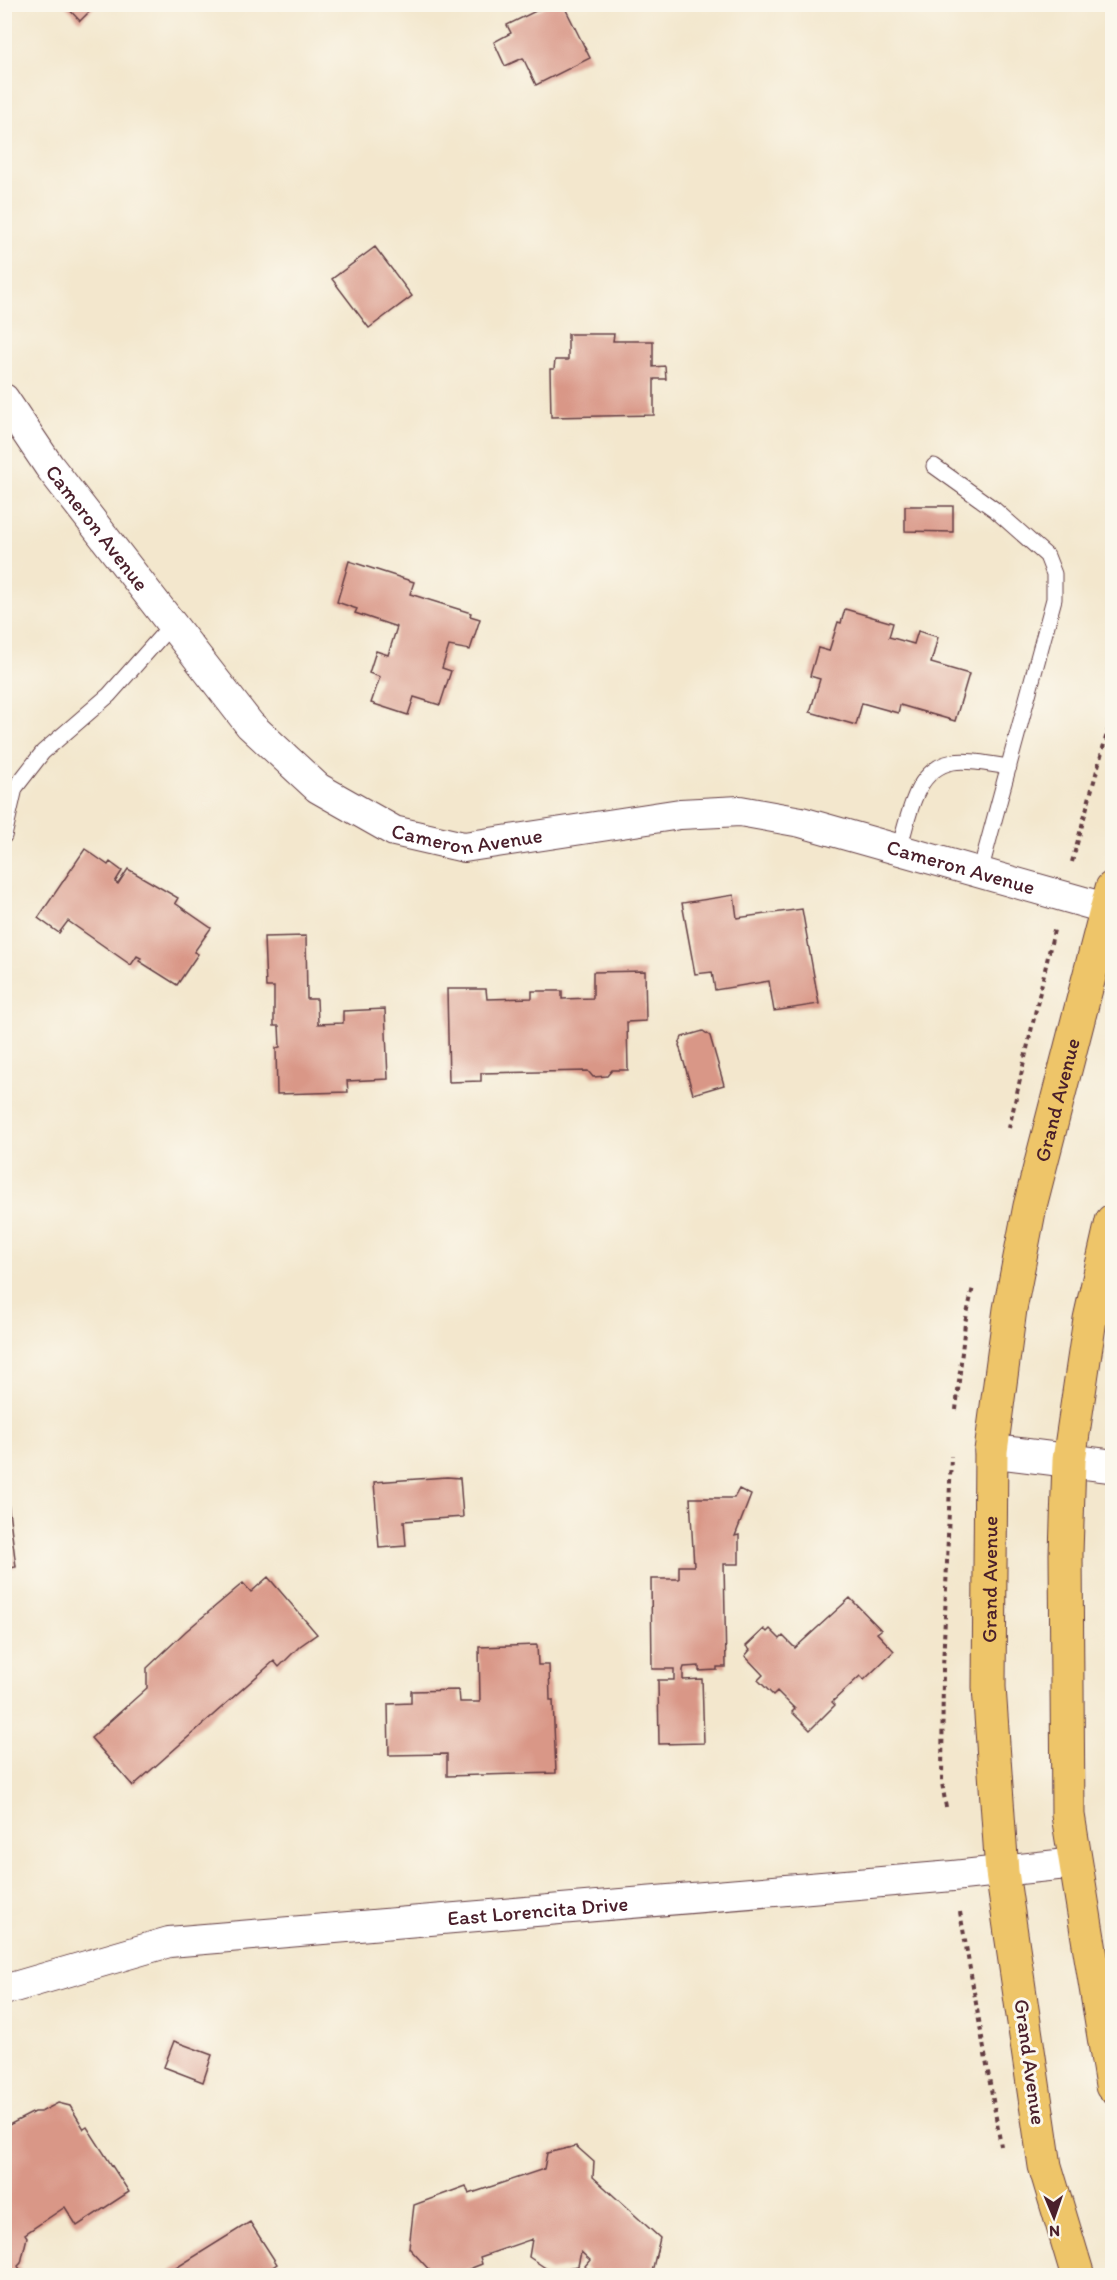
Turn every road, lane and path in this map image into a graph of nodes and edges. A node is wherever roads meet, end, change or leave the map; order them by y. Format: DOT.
graph roads {
  1 [pos="4,399"];
  2 [pos="934,466"];
  3 [pos="172,624"];
  4 [pos="1009,767"];
  5 [pos="4,836"];
  6 [pos="899,849"];
  7 [pos="981,872"];
  8 [pos="1111,902"];
  9 [pos="1113,1221"];
  10 [pos="991,1451"];
  11 [pos="1069,1461"];
  12 [pos="1113,1466"];
  13 [pos="1076,1863"];
  14 [pos="1002,1872"];
  15 [pos="4,1990"];
  16 [pos="1113,2086"];
  17 [pos="1078,2276"];
  1 -- 3 [label="street, Cameron Avenue"];
  2 -- 4 [label="lane"];
  3 -- 5 [label="lane"];
  3 -- 6 [label="street, Cameron Avenue"];
  4 -- 6 [label="lane"];
  4 -- 7 [label="lane"];
  6 -- 7 [label="street, Cameron Avenue"];
  7 -- 8 [label="street, Cameron Avenue"];
  8 -- 10 [label="main road, Grand Avenue"];
  9 -- 11 [label="main road"];
  10 -- 11 [label="street"];
  10 -- 14 [label="main road, Grand Avenue"];
  11 -- 12 [label="street"];
  11 -- 13 [label="main road"];
  13 -- 14 [label="street, East Lorencita Drive"];
  13 -- 16 [label="main road"];
  14 -- 15 [label="street, East Lorencita Drive"];
  14 -- 17 [label="main road, Grand Avenue"];
}
